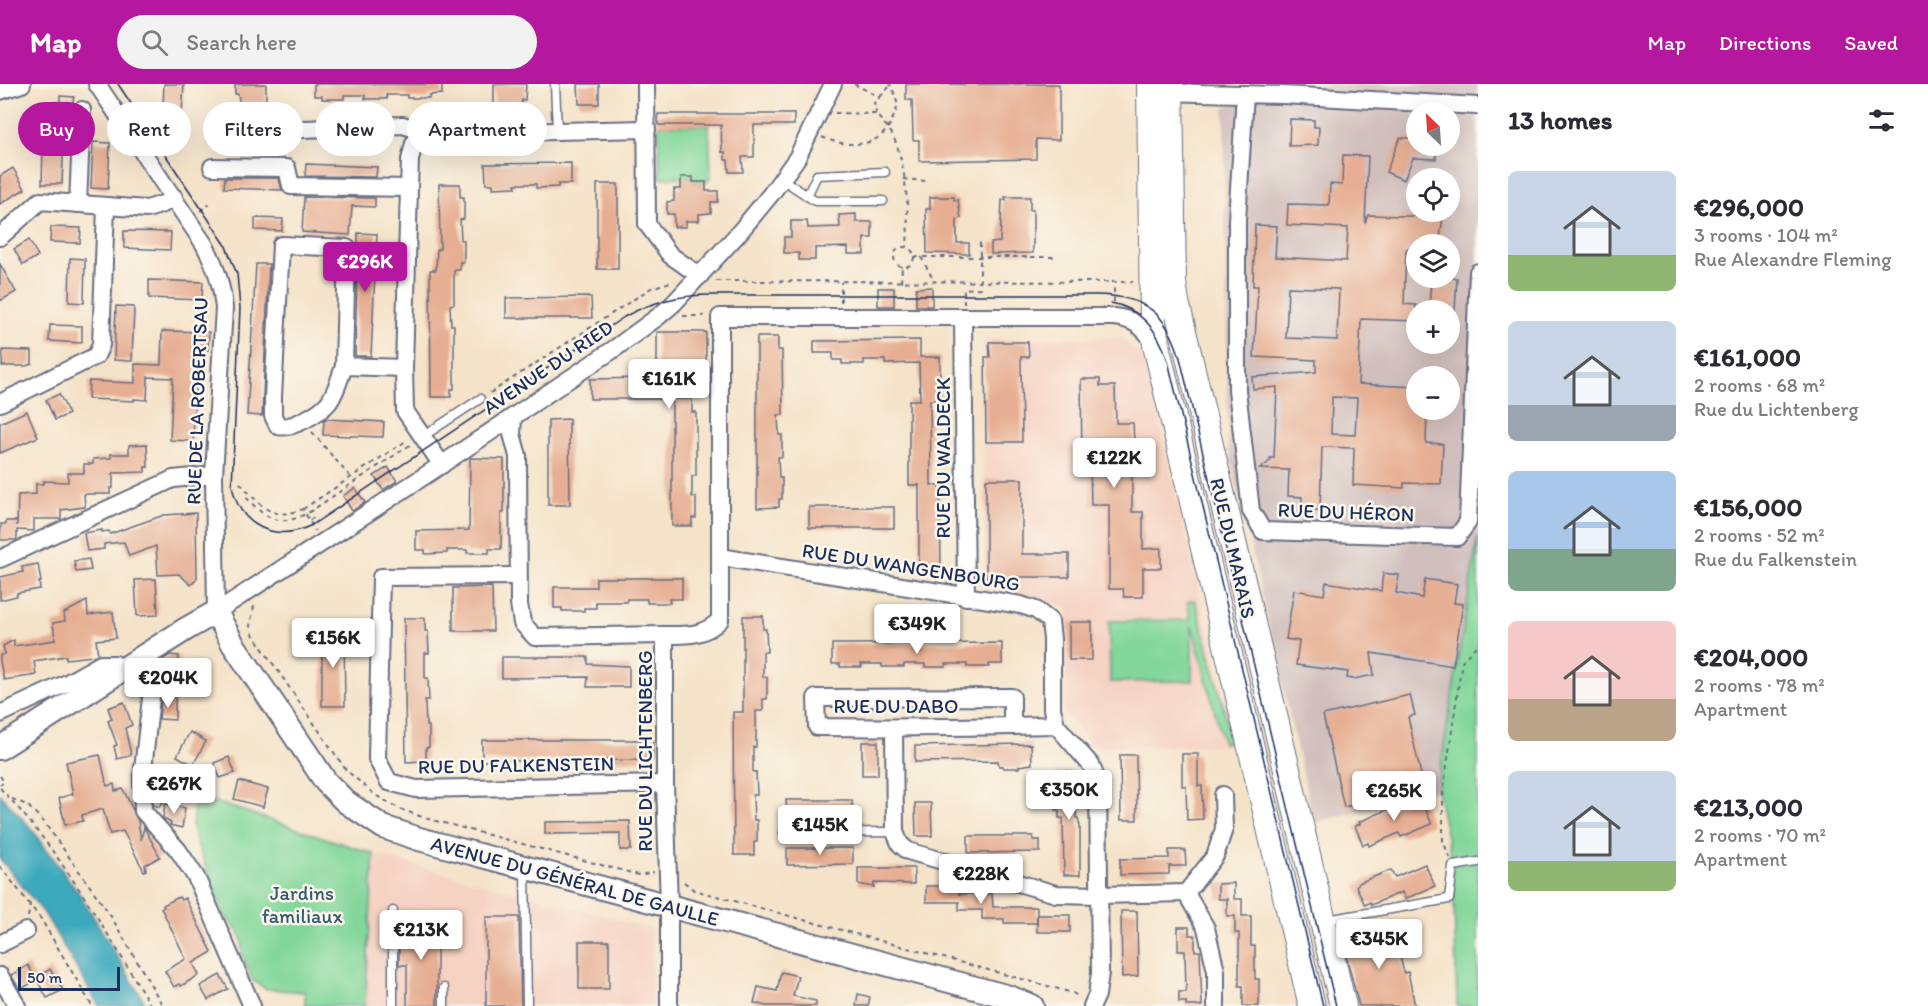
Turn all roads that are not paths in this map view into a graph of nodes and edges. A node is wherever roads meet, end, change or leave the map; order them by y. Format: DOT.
graph roads {
  1 [pos="22,84"];
  2 [pos="97,84"];
  3 [pos="555,84"];
  4 [pos="646,84"];
  5 [pos="833,84"];
  6 [pos="1160,88"];
  7 [pos="1286,89"];
  8 [pos="0,92"];
  9 [pos="1245,94"];
  10 [pos="1478,106"];
  11 [pos="407,126"];
  12 [pos="303,129"];
  13 [pos="647,129"];
  14 [pos="547,131"];
  15 [pos="556,131"];
  16 [pos="80,156"];
  17 [pos="411,156"];
  18 [pos="212,167"];
  19 [pos="885,172"];
  20 [pos="782,179"];
  21 [pos="409,188"];
  22 [pos="807,196"];
  23 [pos="174,198"];
  24 [pos="883,201"];
  25 [pos="78,204"];
  26 [pos="105,206"];
  27 [pos="0,237"];
  28 [pos="1478,272"];
  29 [pos="706,279"];
  30 [pos="1176,302"];
  31 [pos="964,312"];
  32 [pos="1147,328"];
  33 [pos="344,366"];
  34 [pos="404,368"];
  35 [pos="480,399"];
  36 [pos="0,403"];
  37 [pos="513,417"];
  38 [pos="1475,418"];
  39 [pos="415,439"];
  40 [pos="442,465"];
  41 [pos="214,475"];
  42 [pos="720,556"];
  43 [pos="0,560"];
  44 [pos="518,576"];
  45 [pos="966,597"];
  46 [pos="216,612"];
  47 [pos="665,635"];
  48 [pos="131,666"];
  49 [pos="0,714"];
  50 [pos="1056,725"];
  51 [pos="1012,726"];
  52 [pos="894,728"];
  53 [pos="0,748"];
  54 [pos="665,784"];
  55 [pos="1223,795"];
  56 [pos="895,832"];
  57 [pos="784,833"];
  58 [pos="1478,862"];
  59 [pos="525,867"];
  60 [pos="1186,893"];
  61 [pos="1099,895"];
  62 [pos="669,906"];
  63 [pos="393,911"];
  64 [pos="1322,921"];
  65 [pos="26,931"];
  66 [pos="0,944"];
  67 [pos="0,976"];
  68 [pos="444,988"];
  69 [pos="1086,1002"];
  70 [pos="17,1006"];
  71 [pos="252,1006"];
  72 [pos="393,1006"];
  73 [pos="444,1006"];
  74 [pos="527,1006"];
  75 [pos="669,1006"];
  76 [pos="1032,1006"];
  77 [pos="1216,1006"];
  78 [pos="1312,1006"];
  79 [pos="1343,1006"];
  1 -- 8 [label="street"];
  2 -- 23 [label="street, RUE DE LA ROBERTSAU"];
  3 -- 15 [label="lane"];
  4 -- 13 [label="street"];
  5 -- 20 [label="street, AVENUE DU RIED"];
  6 -- 9 [label="street"];
  6 -- 30 [label="main road, RUE DU MARAIS"];
  6 -- 32 [label="main road, RUE DU MARAIS"];
  7 -- 9 [label="street"];
  7 -- 10 [label="street"];
  9 -- 38 [label="street, RUE DU HÉRON"];
  11 -- 12 [label="street"];
  13 -- 15 [label="street"];
  13 -- 29 [label="street"];
  14 -- 15 [label="street"];
  16 -- 25 [label="street"];
  17 -- 21 [label="street"];
  18 -- 21 [label="street"];
  19 -- 22 [label="lane"];
  20 -- 22 [label="lane"];
  20 -- 29 [label="street, AVENUE DU RIED"];
  21 -- 34 [label="street"];
  22 -- 24 [label="lane"];
  23 -- 26 [label="street"];
  23 -- 41 [label="street, RUE DE LA ROBERTSAU"];
  25 -- 26 [label="street"];
  25 -- 27 [label="street"];
  26 -- 36 [label="street"];
  28 -- 38 [label="street, RUE DU HÉRON"];
  29 -- 37 [label="street, AVENUE DU RIED"];
  30 -- 32 [label="street"];
  30 -- 64 [label="main road, RUE DU MARAIS"];
  31 -- 32 [label="street"];
  31 -- 42 [label="street, RUE DU LICHTENBERG"];
  31 -- 45 [label="street, RUE DU WALDECK"];
  32 -- 78 [label="main road, RUE DU MARAIS"];
  33 -- 33 [label="street"];
  33 -- 34 [label="street"];
  34 -- 39 [label="street"];
  35 -- 39 [label="lane"];
  37 -- 40 [label="street, AVENUE DU RIED"];
  37 -- 44 [label="street"];
  39 -- 40 [label="street"];
  40 -- 46 [label="street, AVENUE DU RIED"];
  41 -- 43 [label="street"];
  41 -- 46 [label="street, RUE DE LA ROBERTSAU"];
  42 -- 45 [label="street, RUE DU WANGENBOURG"];
  42 -- 47 [label="street, RUE DU LICHTENBERG"];
  44 -- 47 [label="street"];
  44 -- 54 [label="street, RUE DU FALKENSTEIN"];
  45 -- 50 [label="street, RUE DU WANGENBOURG"];
  46 -- 48 [label="street"];
  46 -- 59 [label="street, AVENUE DU GÉNÉRAL DE GAULLE"];
  47 -- 54 [label="street, RUE DU LICHTENBERG"];
  48 -- 49 [label="street"];
  48 -- 53 [label="street"];
  48 -- 71 [label="street"];
  50 -- 51 [label="street, RUE DU DABO"];
  50 -- 61 [label="street"];
  51 -- 52 [label="street, RUE DU DABO"];
  51 -- 52 [label="street, RUE DU DABO"];
  52 -- 56 [label="street"];
  54 -- 62 [label="street, RUE DU LICHTENBERG"];
  55 -- 60 [label="street"];
  56 -- 57 [label="lane"];
  56 -- 61 [label="street"];
  58 -- 64 [label="lane"];
  59 -- 62 [label="street, AVENUE DU GÉNÉRAL DE GAULLE"];
  59 -- 74 [label="lane"];
  60 -- 61 [label="street"];
  60 -- 77 [label="street"];
  61 -- 69 [label="street"];
  62 -- 75 [label="street, RUE DU LICHTENBERG"];
  62 -- 76 [label="street, AVENUE DU GÉNÉRAL DE GAULLE"];
  63 -- 72 [label="lane"];
  64 -- 79 [label="main road, RUE DU MARAIS"];
  65 -- 66 [label="street"];
  67 -- 70 [label="street"];
  68 -- 73 [label="lane"];
}
